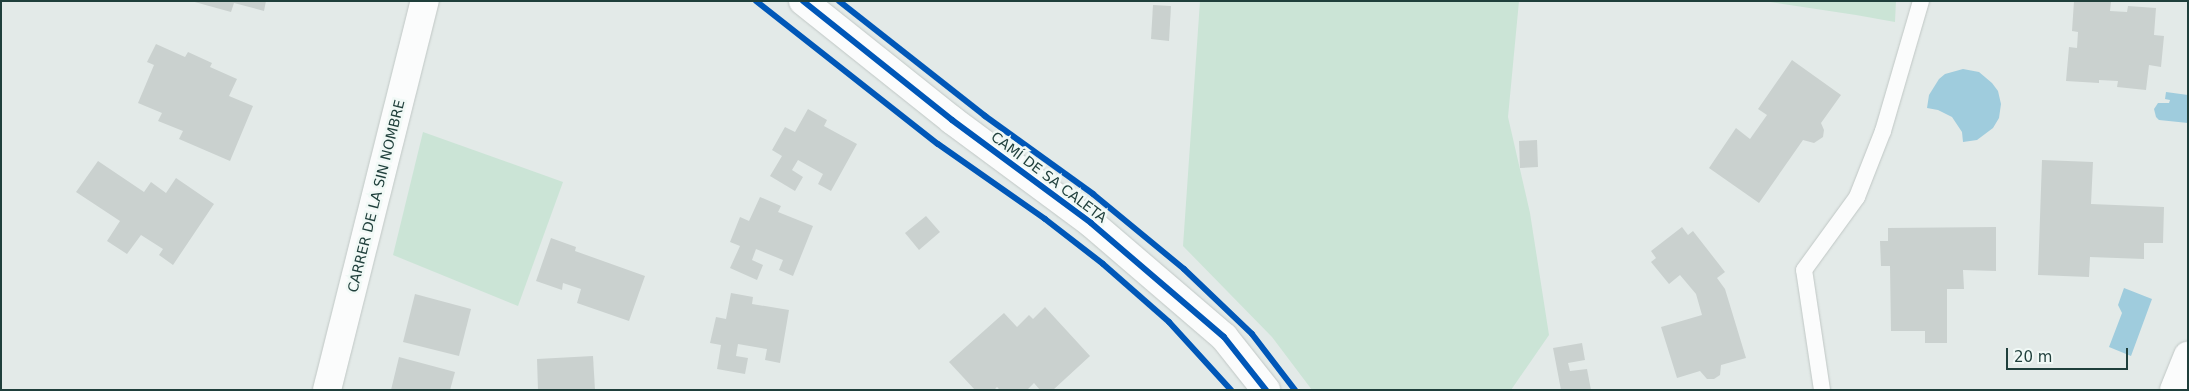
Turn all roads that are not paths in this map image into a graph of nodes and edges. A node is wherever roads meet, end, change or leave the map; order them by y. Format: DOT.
graph roads {
  1 [pos="425,1"];
  2 [pos="803,1"];
  3 [pos="1922,1"];
  4 [pos="2188,356"];
  5 [pos="327,390"];
  6 [pos="1266,390"];
  7 [pos="1822,390"];
  8 [pos="2174,390"];
  1 -- 5 [label="street, CARRER DE LA SIN NOMBRE"];
  2 -- 6 [label="street, CAMÍ DE SA CALETA"];
  3 -- 7 [label="lane"];
  4 -- 8 [label="street"];
}
